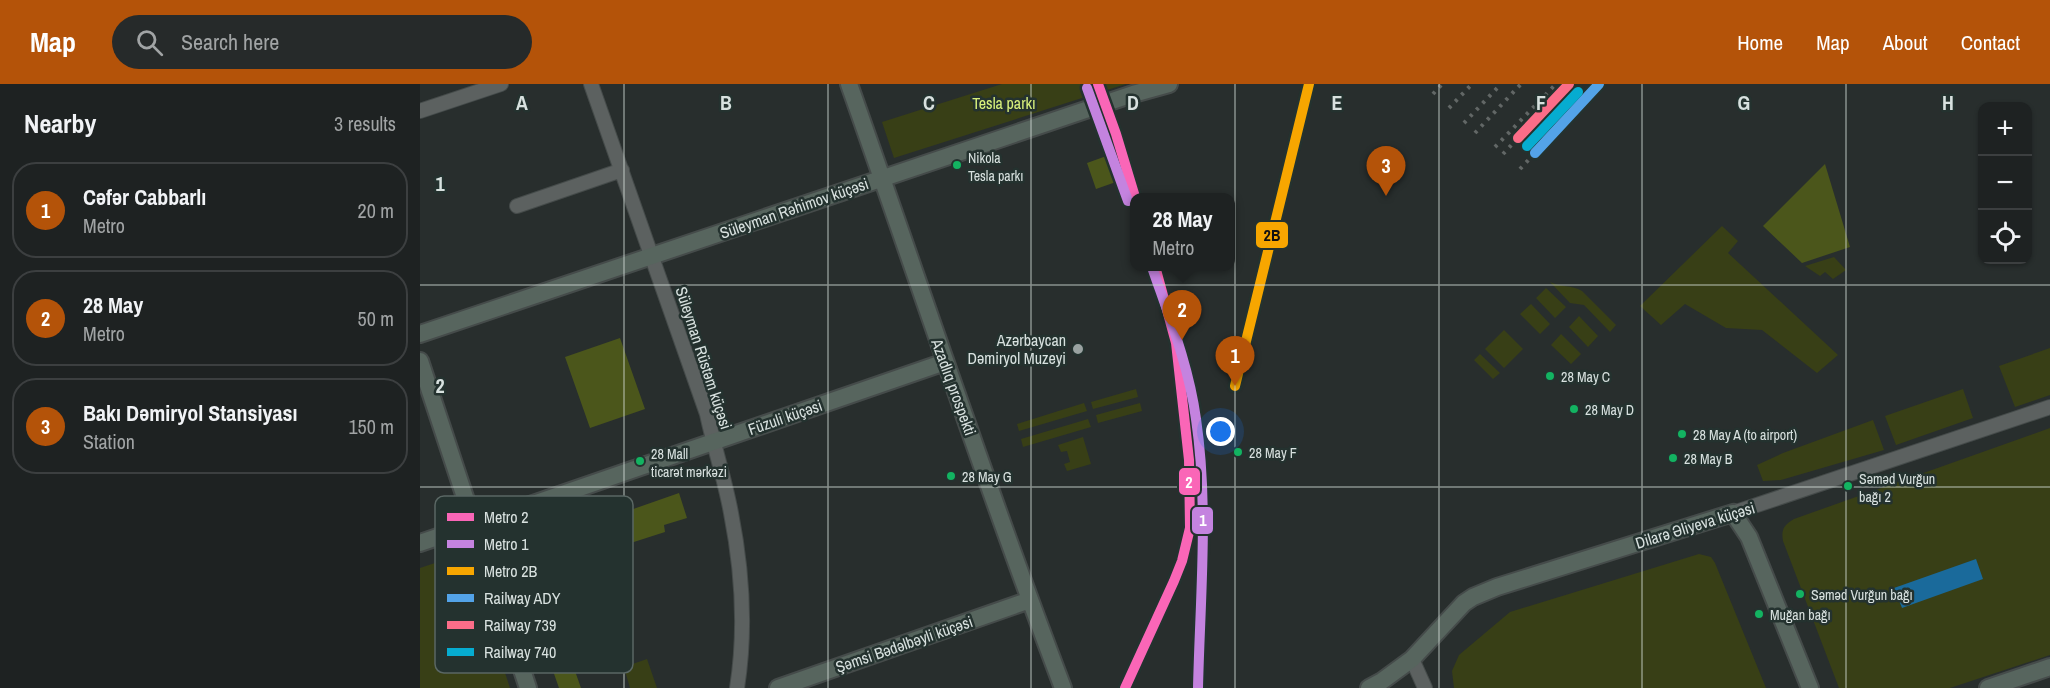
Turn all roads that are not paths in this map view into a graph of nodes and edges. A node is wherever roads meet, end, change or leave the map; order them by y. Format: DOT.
graph roads {
  1 [pos="501,84"];
  2 [pos="591,84"];
  3 [pos="849,84"];
  4 [pos="1159,85"];
  5 [pos="420,111"];
  6 [pos="622,170"];
  7 [pos="883,177"];
  8 [pos="517,206"];
  9 [pos="652,256"];
  10 [pos="420,334"];
  11 [pos="420,361"];
  12 [pos="945,362"];
  13 [pos="2050,407"];
  14 [pos="714,442"];
  15 [pos="464,496"];
  16 [pos="557,496"];
  17 [pos="1733,513"];
  18 [pos="435,538"];
  19 [pos="420,543"];
  20 [pos="1030,600"];
  21 [pos="1412,659"];
  22 [pos="2050,667"];
  23 [pos="523,673"];
  24 [pos="528,688"];
  25 [pos="737,688"];
  26 [pos="777,688"];
  27 [pos="1063,688"];
  28 [pos="1369,688"];
  29 [pos="1425,688"];
  30 [pos="1810,688"];
  31 [pos="1988,688"];
  1 -- 5 [label="street"];
  2 -- 6 [label="street, Süleyman Rüstəm küçəsi"];
  3 -- 7 [label="main road, Azadlıq prospekti"];
  4 -- 7 [label="main road, Süleyman Rəhimov küçəsi"];
  6 -- 8 [label="street"];
  6 -- 9 [label="street, Süleyman Rüstəm küçəsi"];
  7 -- 9 [label="main road, Süleyman Rəhimov küçəsi"];
  7 -- 12 [label="main road, Azadlıq prospekti"];
  9 -- 10 [label="main road, Süleyman Rəhimov küçəsi"];
  9 -- 14 [label="street, Süleyman Rüstəm küçəsi"];
  11 -- 15 [label="main road"];
  12 -- 14 [label="main road, Füzuli küçəsi"];
  12 -- 20 [label="main road, Azadlıq prospekti"];
  13 -- 17 [label="street, Dilarə Əliyeva küçəsi"];
  14 -- 16 [label="main road, Füzuli küçəsi"];
  14 -- 25 [label="street, Süleyman Rüstəm küçəsi"];
  17 -- 21 [label="main road, Dilarə Əliyeva küçəsi"];
  17 -- 30 [label="main road"];
  18 -- 19 [label="main road, Füzuli küçəsi"];
  20 -- 26 [label="main road, Şəmsi Bədəlbəyli küçəsi"];
  20 -- 27 [label="main road, Azadlıq prospekti"];
  21 -- 28 [label="main road, Dilarə Əliyeva küçəsi"];
  21 -- 29 [label="street"];
  22 -- 31 [label="main road"];
  23 -- 24 [label="main road"];
}
